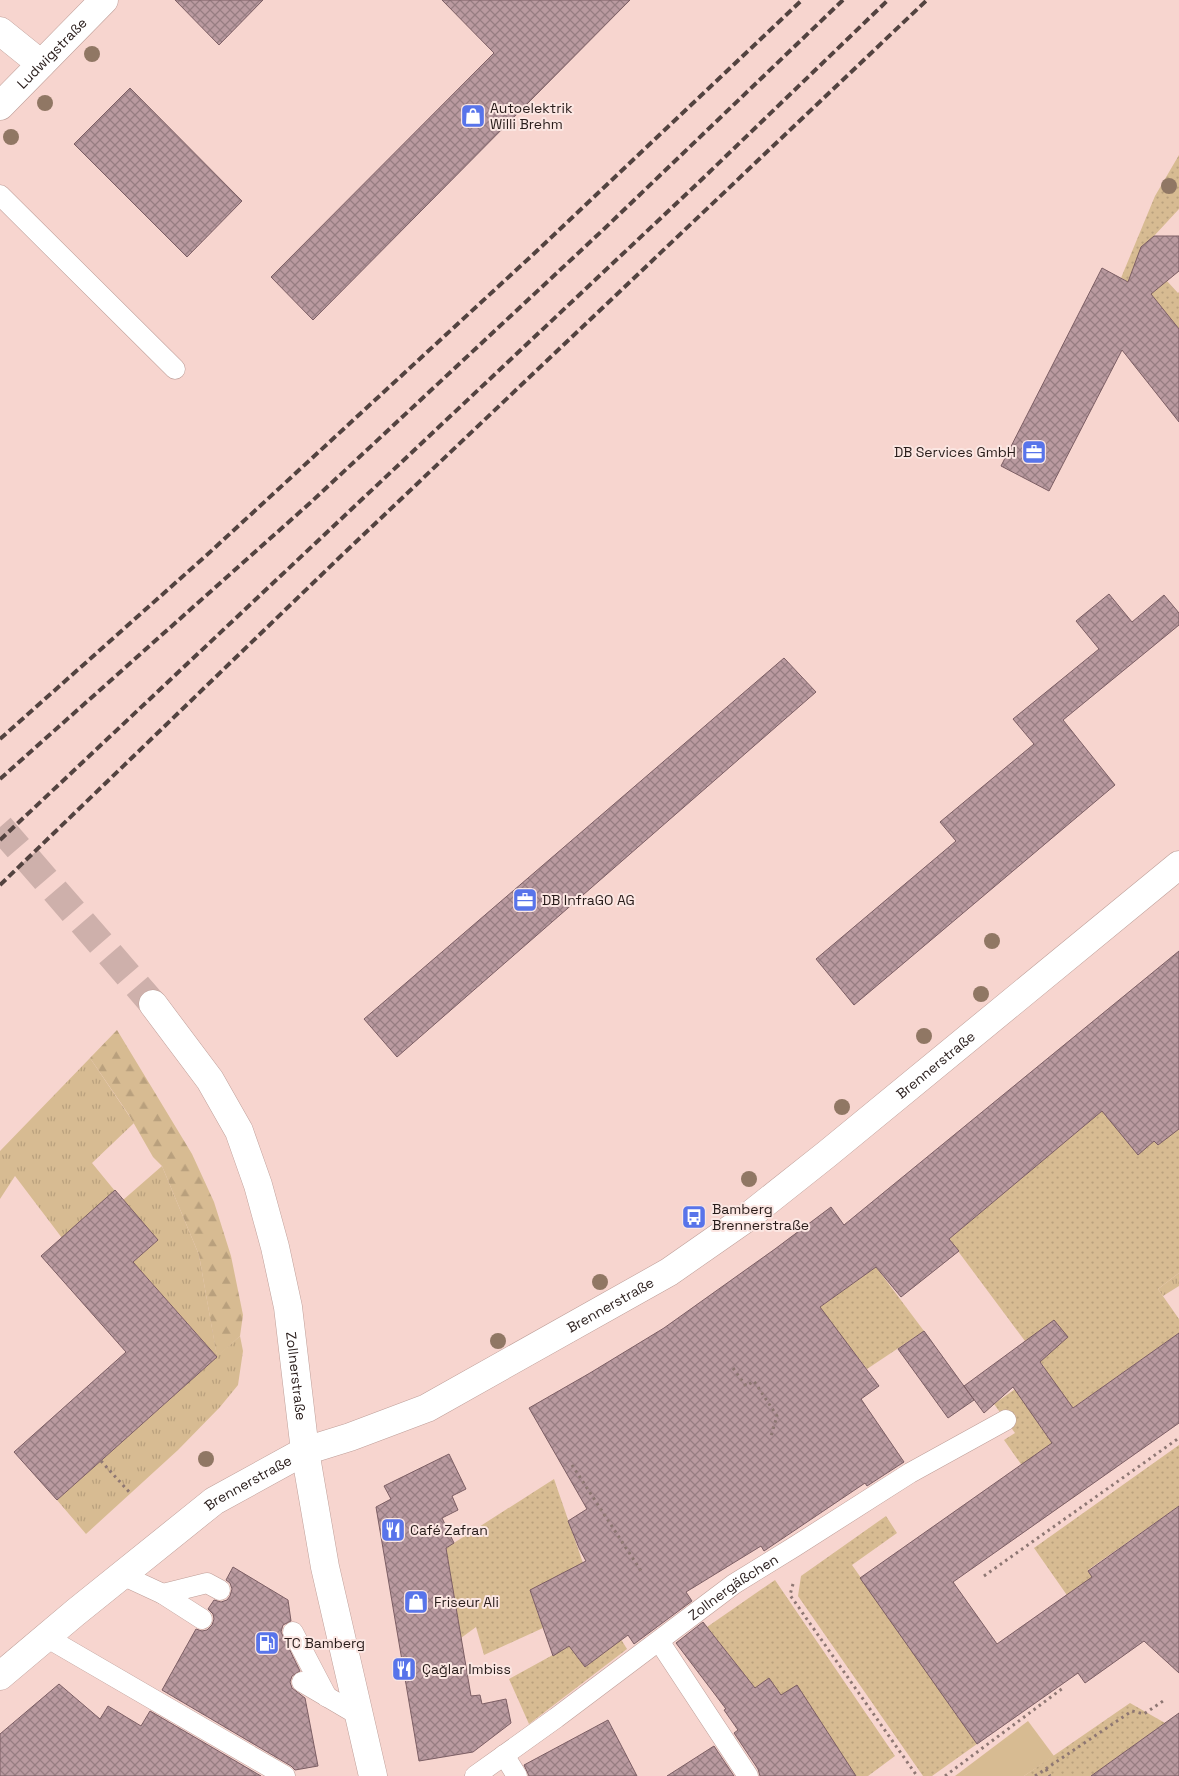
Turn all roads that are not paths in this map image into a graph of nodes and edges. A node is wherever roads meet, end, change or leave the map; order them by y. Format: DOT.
graph roads {
  1 [pos="104,0"];
  2 [pos="0,31"];
  3 [pos="41,64"];
  4 [pos="0,106"];
  5 [pos="0,195"];
  6 [pos="175,369"];
  7 [pos="1179,865"];
  8 [pos="153,1004"];
  9 [pos="1006,1420"];
  10 [pos="305,1451"];
  11 [pos="122,1574"];
  12 [pos="220,1590"];
  13 [pos="163,1594"];
  14 [pos="202,1619"];
  15 [pos="293,1632"];
  16 [pos="46,1637"];
  17 [pos="658,1641"];
  18 [pos="0,1676"];
  19 [pos="302,1682"];
  20 [pos="327,1697"];
  21 [pos="358,1715"];
  22 [pos="504,1755"];
  23 [pos="286,1776"];
  24 [pos="373,1776"];
  25 [pos="475,1776"];
  26 [pos="517,1776"];
  27 [pos="748,1776"];
  1 -- 3 [label="street, Ludwigstraße"];
  2 -- 3 [label="street"];
  3 -- 4 [label="street, Ludwigstraße"];
  5 -- 6 [label="lane"];
  7 -- 10 [label="street, Brennerstraße"];
  8 -- 10 [label="street, Zollnerstraße"];
  9 -- 17 [label="lane, Zollnergäßchen"];
  10 -- 11 [label="street, Brennerstraße"];
  10 -- 21 [label="street, Zollnerstraße"];
  11 -- 13 [label="lane"];
  11 -- 16 [label="street, Brennerstraße"];
  12 -- 13 [label="lane"];
  13 -- 14 [label="lane"];
  15 -- 20 [label="lane"];
  16 -- 18 [label="street, Brennerstraße"];
  16 -- 23 [label="lane"];
  17 -- 22 [label="lane, Zollnergäßchen"];
  17 -- 27 [label="lane"];
  19 -- 20 [label="lane"];
  20 -- 21 [label="lane"];
  21 -- 24 [label="street, Zollnerstraße"];
  22 -- 25 [label="lane, Zollnergäßchen"];
  22 -- 26 [label="lane"];
}
